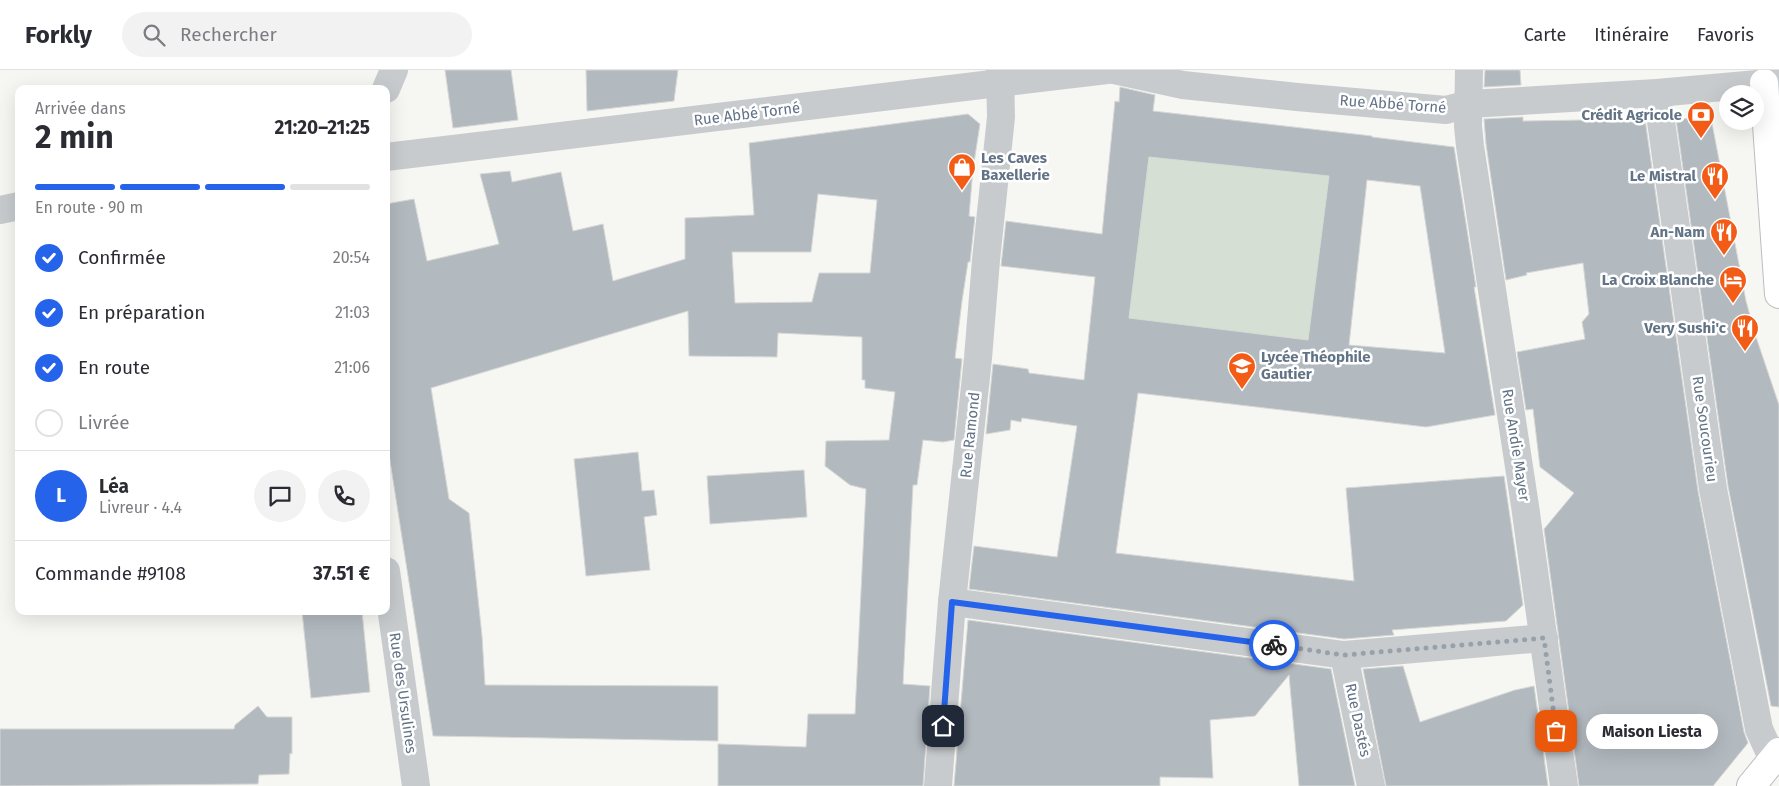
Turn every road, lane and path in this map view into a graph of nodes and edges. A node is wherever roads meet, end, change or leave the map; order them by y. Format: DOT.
graph roads {
  1 [pos="394,70"];
  2 [pos="1107,70"];
  3 [pos="1114,70"];
  4 [pos="1469,70"];
  5 [pos="1000,77"];
  6 [pos="1769,77"];
  7 [pos="388,85"];
  8 [pos="1657,93"];
  9 [pos="1469,104"];
  10 [pos="390,155"];
  11 [pos="15,207"];
  12 [pos="0,210"];
  13 [pos="1779,294"];
  14 [pos="390,600"];
  15 [pos="952,602"];
  16 [pos="1544,638"];
  17 [pos="1344,655"];
  18 [pos="1776,756"];
  19 [pos="416,786"];
  20 [pos="938,786"];
  21 [pos="1371,786"];
  22 [pos="1564,786"];
  23 [pos="1751,786"];
  1 -- 7 [label="street"];
  2 -- 5 [label="street, Rue Abbé Torné"];
  3 -- 9 [label="street, Rue Abbé Torné"];
  4 -- 9 [label="street, Rue Andie Mayer"];
  5 -- 10 [label="street, Rue Abbé Torné"];
  5 -- 15 [label="street, Rue Ramond"];
  6 -- 8 [label="street, Rue Abbé Torné"];
  6 -- 13 [label="main road"];
  8 -- 9 [label="street, Rue Abbé Torné"];
  8 -- 18 [label="street, Rue Soucourieu"];
  9 -- 16 [label="street, Rue Andie Mayer"];
  11 -- 12 [label="street"];
  14 -- 19 [label="street, Rue des Ursulines"];
  15 -- 17 [label="street"];
  15 -- 20 [label="street, Rue Ramond"];
  16 -- 17 [label="street"];
  16 -- 22 [label="street, Rue Andie Mayer"];
  17 -- 21 [label="street, Rue Dastés"];
  18 -- 23 [label="main road"];
}
